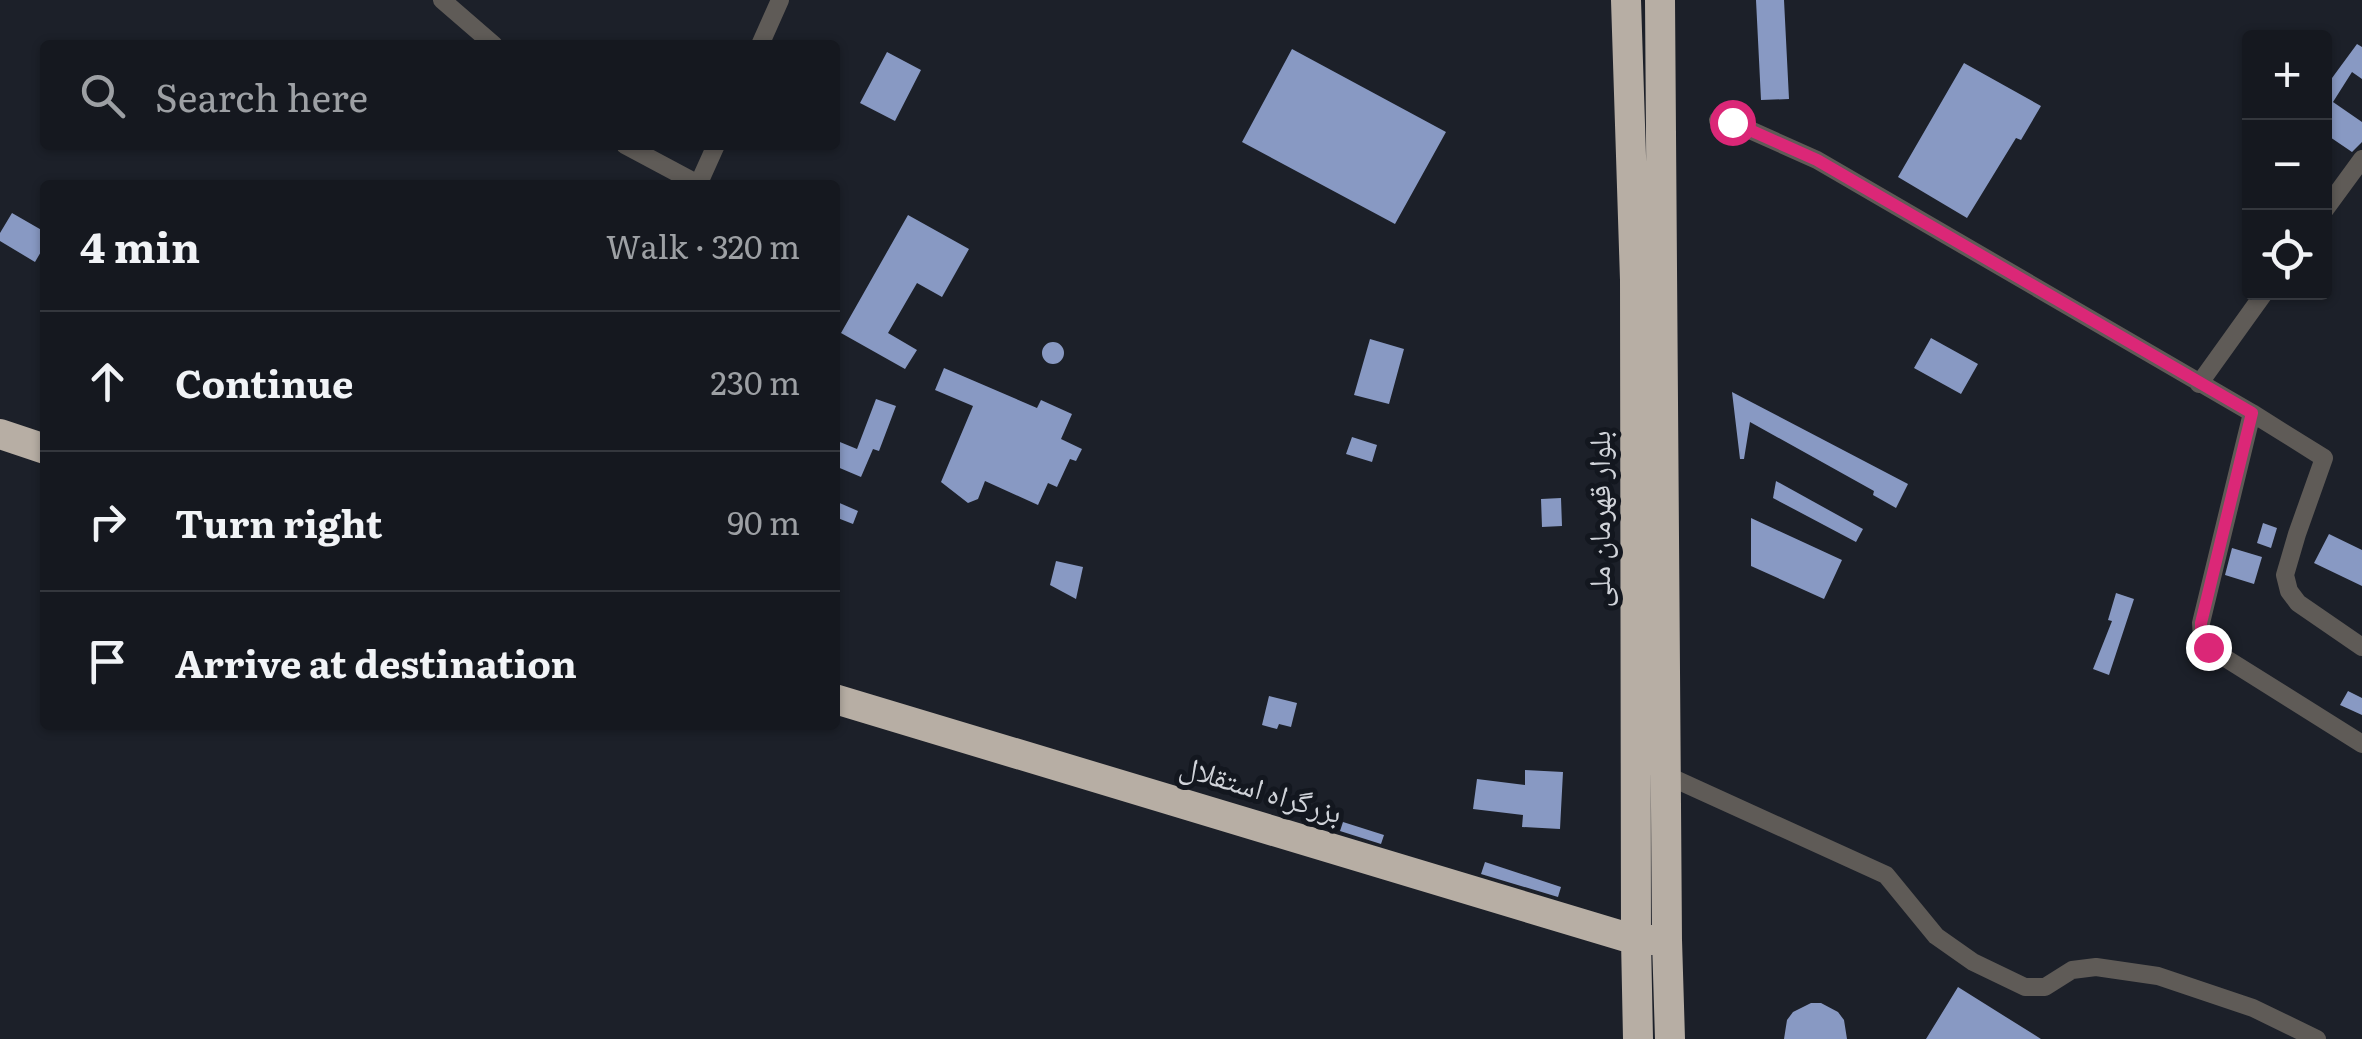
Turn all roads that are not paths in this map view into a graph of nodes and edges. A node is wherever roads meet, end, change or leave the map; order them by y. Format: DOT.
graph roads {
  1 [pos="442,0"];
  2 [pos="780,0"];
  3 [pos="1626,0"];
  4 [pos="1660,0"];
  5 [pos="488,40"];
  6 [pos="762,40"];
  7 [pos="1718,120"];
  8 [pos="634,150"];
  9 [pos="714,150"];
  10 [pos="2362,159"];
  11 [pos="691,180"];
  12 [pos="700,180"];
  13 [pos="2325,210"];
  14 [pos="2260,300"];
  15 [pos="2199,384"];
  16 [pos="2252,413"];
  17 [pos="0,434"];
  18 [pos="40,447"];
  19 [pos="2362,646"];
  20 [pos="840,701"];
  21 [pos="2362,744"];
  22 [pos="1666,775"];
  23 [pos="1636,940"];
  24 [pos="1667,940"];
  25 [pos="1638,1039"];
  26 [pos="1670,1039"];
  27 [pos="2318,1039"];
  1 -- 5 [label="street"];
  2 -- 6 [label="street"];
  3 -- 23 [label="highway, بلوار قهرمان ملی"];
  4 -- 22 [label="highway"];
  7 -- 15 [label="street"];
  8 -- 11 [label="street"];
  9 -- 12 [label="street"];
  10 -- 13 [label="street"];
  14 -- 15 [label="street"];
  15 -- 16 [label="street"];
  16 -- 19 [label="street"];
  16 -- 21 [label="street"];
  17 -- 18 [label="highway"];
  20 -- 23 [label="highway, بزرگراه استقلال"];
  22 -- 24 [label="highway"];
  22 -- 27 [label="street"];
  23 -- 24 [label="highway, بزرگراه استقلال"];
  23 -- 25 [label="highway, بلوار قهرمان ملی"];
  24 -- 26 [label="highway"];
}
